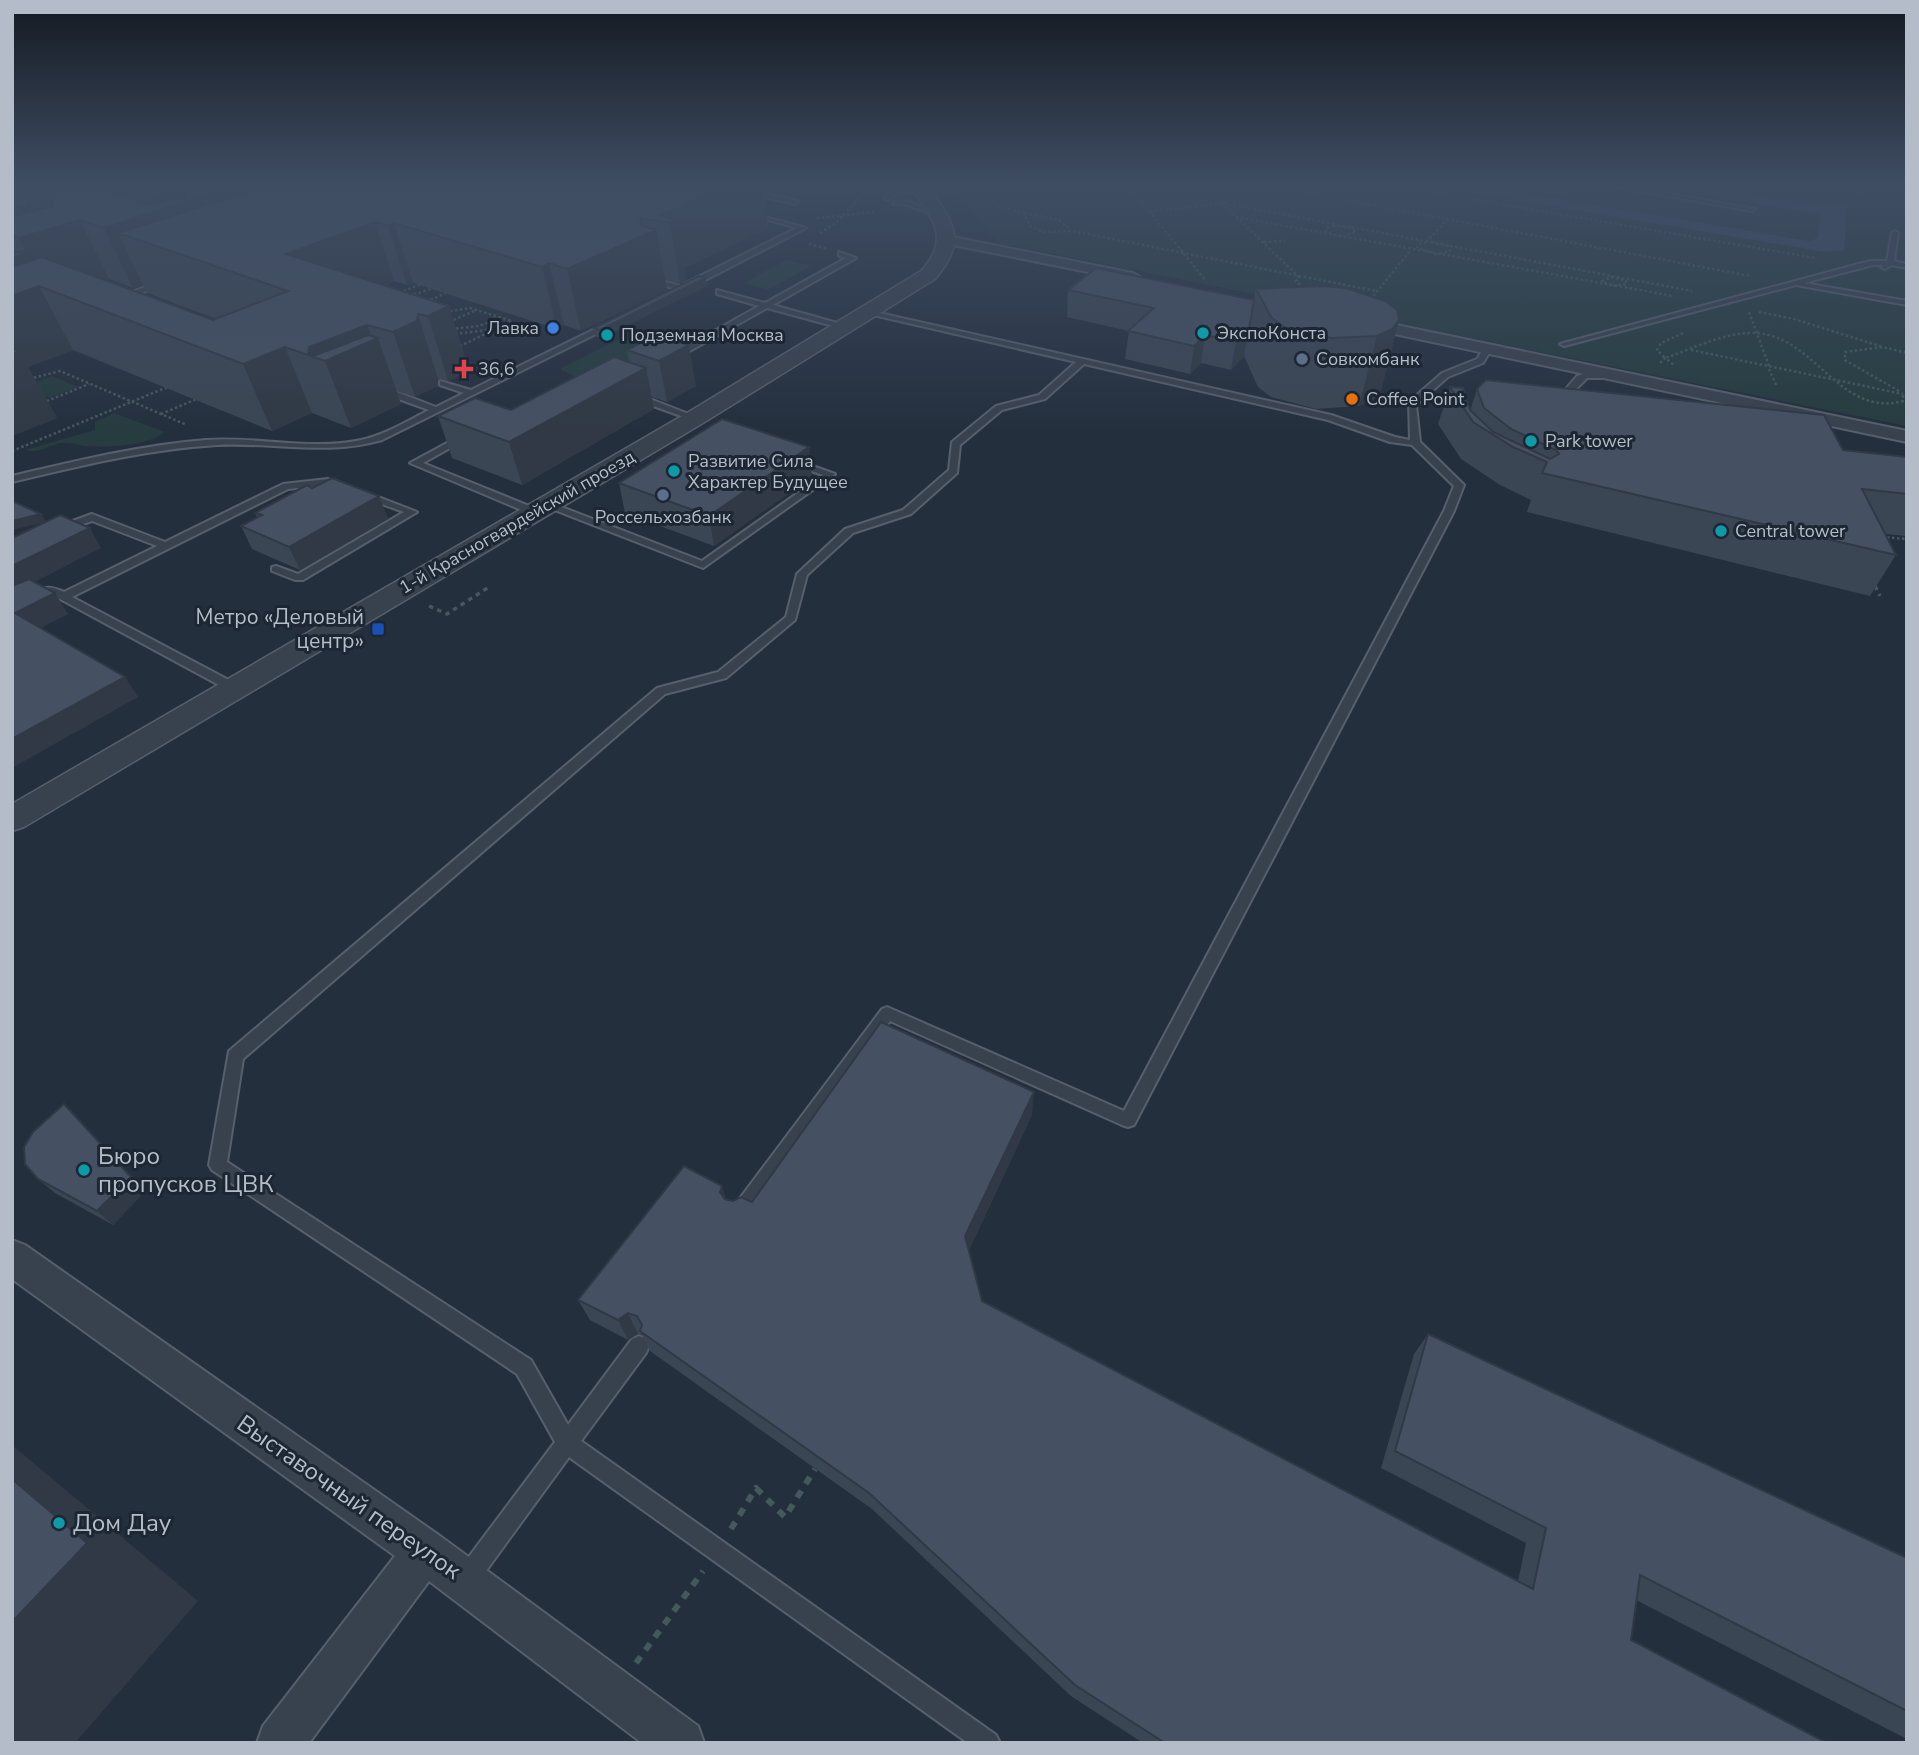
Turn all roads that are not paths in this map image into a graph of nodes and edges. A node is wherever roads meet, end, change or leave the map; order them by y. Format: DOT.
graph roads {
  1 [pos="728,266"];
  2 [pos="838,266"];
  3 [pos="938,266"];
  4 [pos="1077,266"];
  5 [pos="1862,266"];
  6 [pos="1889,266"];
  7 [pos="172,280"];
  8 [pos="656,281"];
  9 [pos="1152,281"];
  10 [pos="1798,285"];
  11 [pos="682,289"];
  12 [pos="719,292"];
  13 [pos="671,294"];
  14 [pos="107,303"];
  15 [pos="1907,303"];
  16 [pos="766,305"];
  17 [pos="869,312"];
  18 [pos="1339,315"];
  19 [pos="615,322"];
  20 [pos="845,328"];
  21 [pos="1564,344"];
  22 [pos="1488,348"];
  23 [pos="1082,361"];
  24 [pos="661,363"];
  25 [pos="1615,375"];
  26 [pos="443,383"];
  27 [pos="471,393"];
  28 [pos="626,393"];
  29 [pos="1540,396"];
  30 [pos="371,402"];
  31 [pos="437,410"];
  32 [pos="693,425"];
  33 [pos="470,434"];
  34 [pos="1907,437"];
  35 [pos="1415,443"];
  36 [pos="780,457"];
  37 [pos="12,478"];
  38 [pos="541,509"];
  39 [pos="46,533"];
  40 [pos="166,546"];
  41 [pos="276,569"];
  42 [pos="63,597"];
  43 [pos="12,607"];
  44 [pos="234,688"];
  45 [pos="12,819"];
  46 [pos="738,1213"];
  47 [pos="12,1257"];
  48 [pos="639,1346"];
  49 [pos="567,1443"];
  50 [pos="425,1551"];
  51 [pos="466,1581"];
  52 [pos="280,1743"];
  53 [pos="681,1743"];
  54 [pos="988,1743"];
  1 -- 11 [label="lane"];
  2 -- 16 [label="lane"];
  3 -- 17 [label="street, 1-й Красногвардейский проезд"];
  4 -- 9 [label="street"];
  5 -- 10 [label="lane"];
  6 -- 10 [label="lane"];
  7 -- 14 [label="lane"];
  8 -- 11 [label="lane"];
  10 -- 15 [label="lane"];
  10 -- 21 [label="lane"];
  11 -- 13 [label="lane"];
  12 -- 16 [label="lane"];
  16 -- 20 [label="lane"];
  16 -- 24 [label="lane"];
  17 -- 20 [label="street, 1-й Красногвардейский проезд"];
  17 -- 23 [label="lane"];
  18 -- 22 [label="street"];
  19 -- 27 [label="lane"];
  20 -- 32 [label="street, 1-й Красногвардейский проезд"];
  22 -- 25 [label="street"];
  22 -- 35 [label="lane"];
  23 -- 35 [label="lane"];
  23 -- 49 [label="lane"];
  25 -- 29 [label="lane"];
  25 -- 34 [label="street"];
  26 -- 27 [label="lane"];
  27 -- 31 [label="lane"];
  28 -- 32 [label="lane"];
  30 -- 31 [label="lane"];
  31 -- 37 [label="lane"];
  32 -- 38 [label="street, 1-й Красногвардейский проезд"];
  33 -- 38 [label="lane"];
  35 -- 46 [label="lane"];
  36 -- 38 [label="lane"];
  38 -- 44 [label="street, 1-й Красногвардейский проезд"];
  39 -- 40 [label="lane"];
  40 -- 41 [label="lane"];
  40 -- 42 [label="lane"];
  42 -- 43 [label="lane"];
  42 -- 44 [label="lane"];
  44 -- 45 [label="street, 1-й Красногвардейский проезд"];
  47 -- 50 [label="street, Выставочный переулок"];
  48 -- 49 [label="lane"];
  49 -- 51 [label="lane"];
  49 -- 54 [label="lane"];
  50 -- 51 [label="street, Выставочный переулок"];
  50 -- 52 [label="street"];
  51 -- 53 [label="street, Выставочный переулок"];
}
